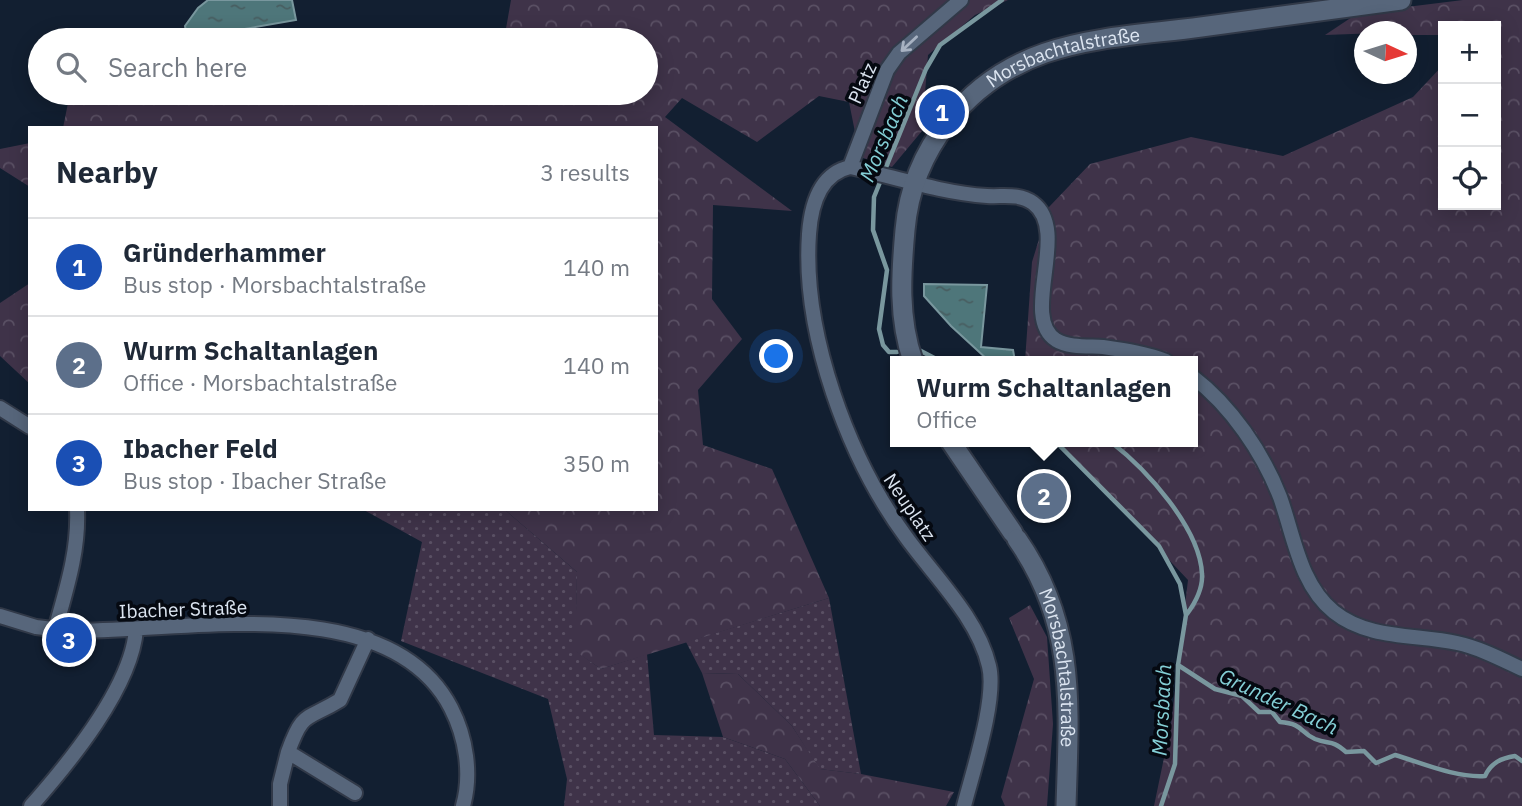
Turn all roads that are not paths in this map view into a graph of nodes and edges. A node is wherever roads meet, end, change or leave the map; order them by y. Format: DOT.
graph roads {
  1 [pos="961,0"];
  2 [pos="1401,0"];
  3 [pos="850,167"];
  4 [pos="914,182"];
  5 [pos="912,356"];
  6 [pos="1150,356"];
  7 [pos="1198,381"];
  8 [pos="0,408"];
  9 [pos="28,426"];
  10 [pos="954,447"];
  11 [pos="77,511"];
  12 [pos="0,616"];
  13 [pos="136,629"];
  14 [pos="55,630"];
  15 [pos="368,639"];
  16 [pos="1522,669"];
  17 [pos="288,752"];
  18 [pos="355,793"];
  19 [pos="31,806"];
  20 [pos="280,806"];
  21 [pos="463,806"];
  22 [pos="964,806"];
  23 [pos="1066,806"];
  1 -- 3 [label="street, Platz, one-way"];
  2 -- 4 [label="main road, Morsbachtalstraße"];
  3 -- 4 [label="street"];
  3 -- 22 [label="street, Neuplatz"];
  4 -- 5 [label="main road, Morsbachtalstraße"];
  4 -- 6 [label="street"];
  7 -- 16 [label="street"];
  8 -- 9 [label="street"];
  10 -- 23 [label="main road, Morsbachtalstraße"];
  11 -- 14 [label="street"];
  12 -- 14 [label="street, Ibacher Straße"];
  13 -- 14 [label="street, Ibacher Straße"];
  13 -- 15 [label="street, Ibacher Straße"];
  13 -- 19 [label="street"];
  15 -- 17 [label="street"];
  15 -- 21 [label="street, Ibacher Straße"];
  17 -- 18 [label="street"];
  17 -- 20 [label="street"];
}
